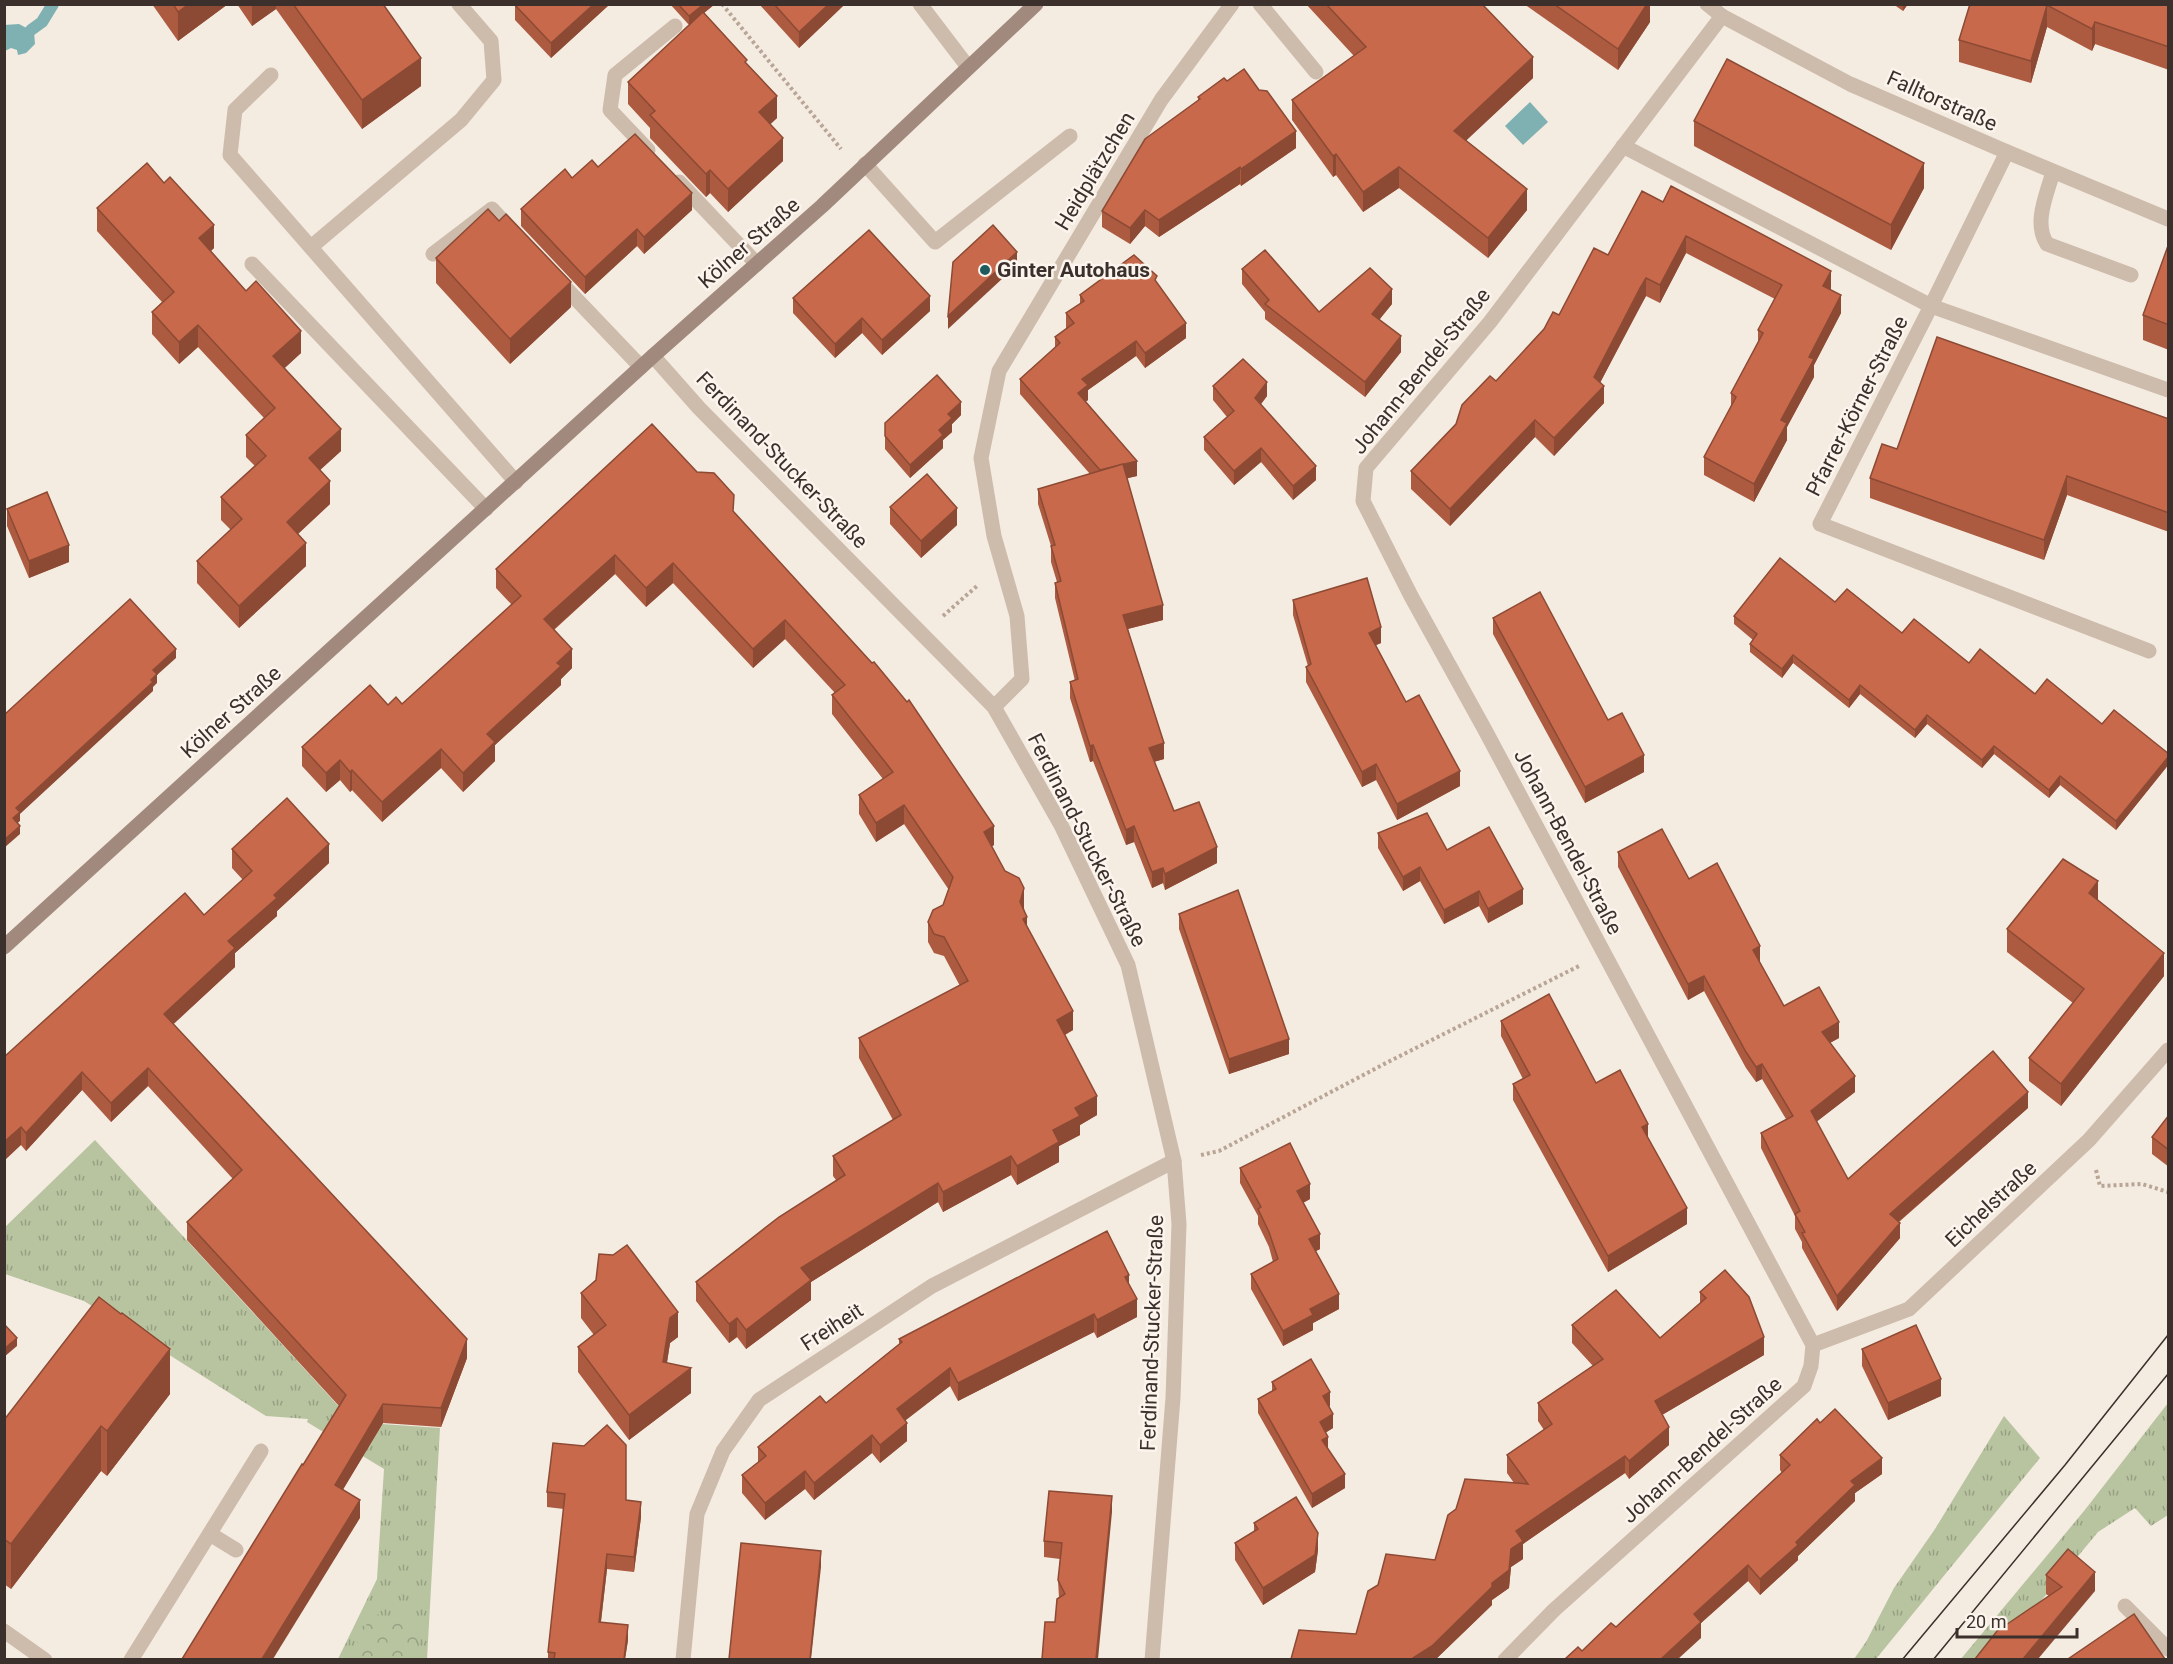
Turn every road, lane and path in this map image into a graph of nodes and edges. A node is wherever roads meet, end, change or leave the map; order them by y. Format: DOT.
graph roads {
  1 [pos="459,4"];
  2 [pos="722,4"];
  3 [pos="920,4"];
  4 [pos="1036,4"];
  5 [pos="1232,4"];
  6 [pos="1260,4"];
  7 [pos="1707,4"];
  8 [pos="1722,16"];
  9 [pos="675,26"];
  10 [pos="968,67"];
  11 [pos="1316,72"];
  12 [pos="271,75"];
  13 [pos="1070,136"];
  14 [pos="1623,146"];
  15 [pos="2007,152"];
  16 [pos="862,167"];
  17 [pos="2053,172"];
  18 [pos="2169,219"];
  19 [pos="523,242"];
  20 [pos="311,247"];
  21 [pos="433,254"];
  22 [pos="252,264"];
  23 [pos="757,264"];
  24 [pos="547,267"];
  25 [pos="2131,275"];
  26 [pos="1931,306"];
  27 [pos="653,356"];
  28 [pos="641,367"];
  29 [pos="2169,390"];
  30 [pos="516,482"];
  31 [pos="486,509"];
  32 [pos="1005,573"];
  33 [pos="923,635"];
  34 [pos="2149,651"];
  35 [pos="994,707"];
  36 [pos="4,947"];
  37 [pos="1604,954"];
  38 [pos="2169,1050"];
  39 [pos="2089,1140"];
  40 [pos="1174,1161"];
  41 [pos="2169,1192"];
  42 [pos="1812,1345"];
  43 [pos="261,1451"];
  44 [pos="210,1534"];
  45 [pos="236,1550"];
  46 [pos="2125,1606"];
  47 [pos="4,1631"];
  48 [pos="2169,1649"];
  49 [pos="45,1659"];
  50 [pos="131,1659"];
  51 [pos="683,1659"];
  52 [pos="1152,1659"];
  53 [pos="1505,1659"];
  1 -- 20 [label="street"];
  2 -- 16 [label="path"];
  3 -- 10 [label="street"];
  4 -- 10 [label="main road, Kölner Straße"];
  5 -- 32 [label="street, Heidplätzchen"];
  6 -- 11 [label="street"];
  7 -- 8 [label="street, Falltorstraße"];
  8 -- 14 [label="street, Johann-Bendel-Straße"];
  8 -- 15 [label="street, Falltorstraße"];
  9 -- 23 [label="street"];
  10 -- 16 [label="main road, Kölner Straße"];
  12 -- 20 [label="street"];
  13 -- 16 [label="street"];
  14 -- 26 [label="street"];
  14 -- 37 [label="street, Johann-Bendel-Straße"];
  15 -- 17 [label="street, Falltorstraße"];
  15 -- 26 [label="street, Pfarrer-Körner-Straße"];
  16 -- 23 [label="main road, Kölner Straße"];
  17 -- 18 [label="street, Falltorstraße"];
  17 -- 25 [label="street"];
  19 -- 21 [label="street"];
  20 -- 30 [label="street"];
  22 -- 31 [label="street"];
  23 -- 27 [label="main road, Kölner Straße"];
  24 -- 28 [label="street"];
  26 -- 29 [label="street"];
  26 -- 34 [label="street, Pfarrer-Körner-Straße"];
  27 -- 28 [label="main road, Kölner Straße"];
  27 -- 33 [label="street, Ferdinand-Stucker-Straße"];
  28 -- 30 [label="main road, Kölner Straße"];
  30 -- 31 [label="main road, Kölner Straße"];
  31 -- 36 [label="main road, Kölner Straße"];
  32 -- 33 [label="path"];
  32 -- 35 [label="street, Heidplätzchen"];
  33 -- 35 [label="street, Ferdinand-Stucker-Straße"];
  35 -- 40 [label="street, Ferdinand-Stucker-Straße"];
  37 -- 40 [label="path"];
  37 -- 42 [label="street, Johann-Bendel-Straße"];
  38 -- 39 [label="street, Eichelstraße"];
  39 -- 41 [label="path"];
  39 -- 42 [label="street, Eichelstraße"];
  40 -- 51 [label="street, Freiheit"];
  40 -- 52 [label="street, Ferdinand-Stucker-Straße"];
  42 -- 53 [label="street, Johann-Bendel-Straße"];
  43 -- 44 [label="street"];
  44 -- 45 [label="street"];
  44 -- 50 [label="street"];
  46 -- 48 [label="street"];
  47 -- 49 [label="street"];
}
